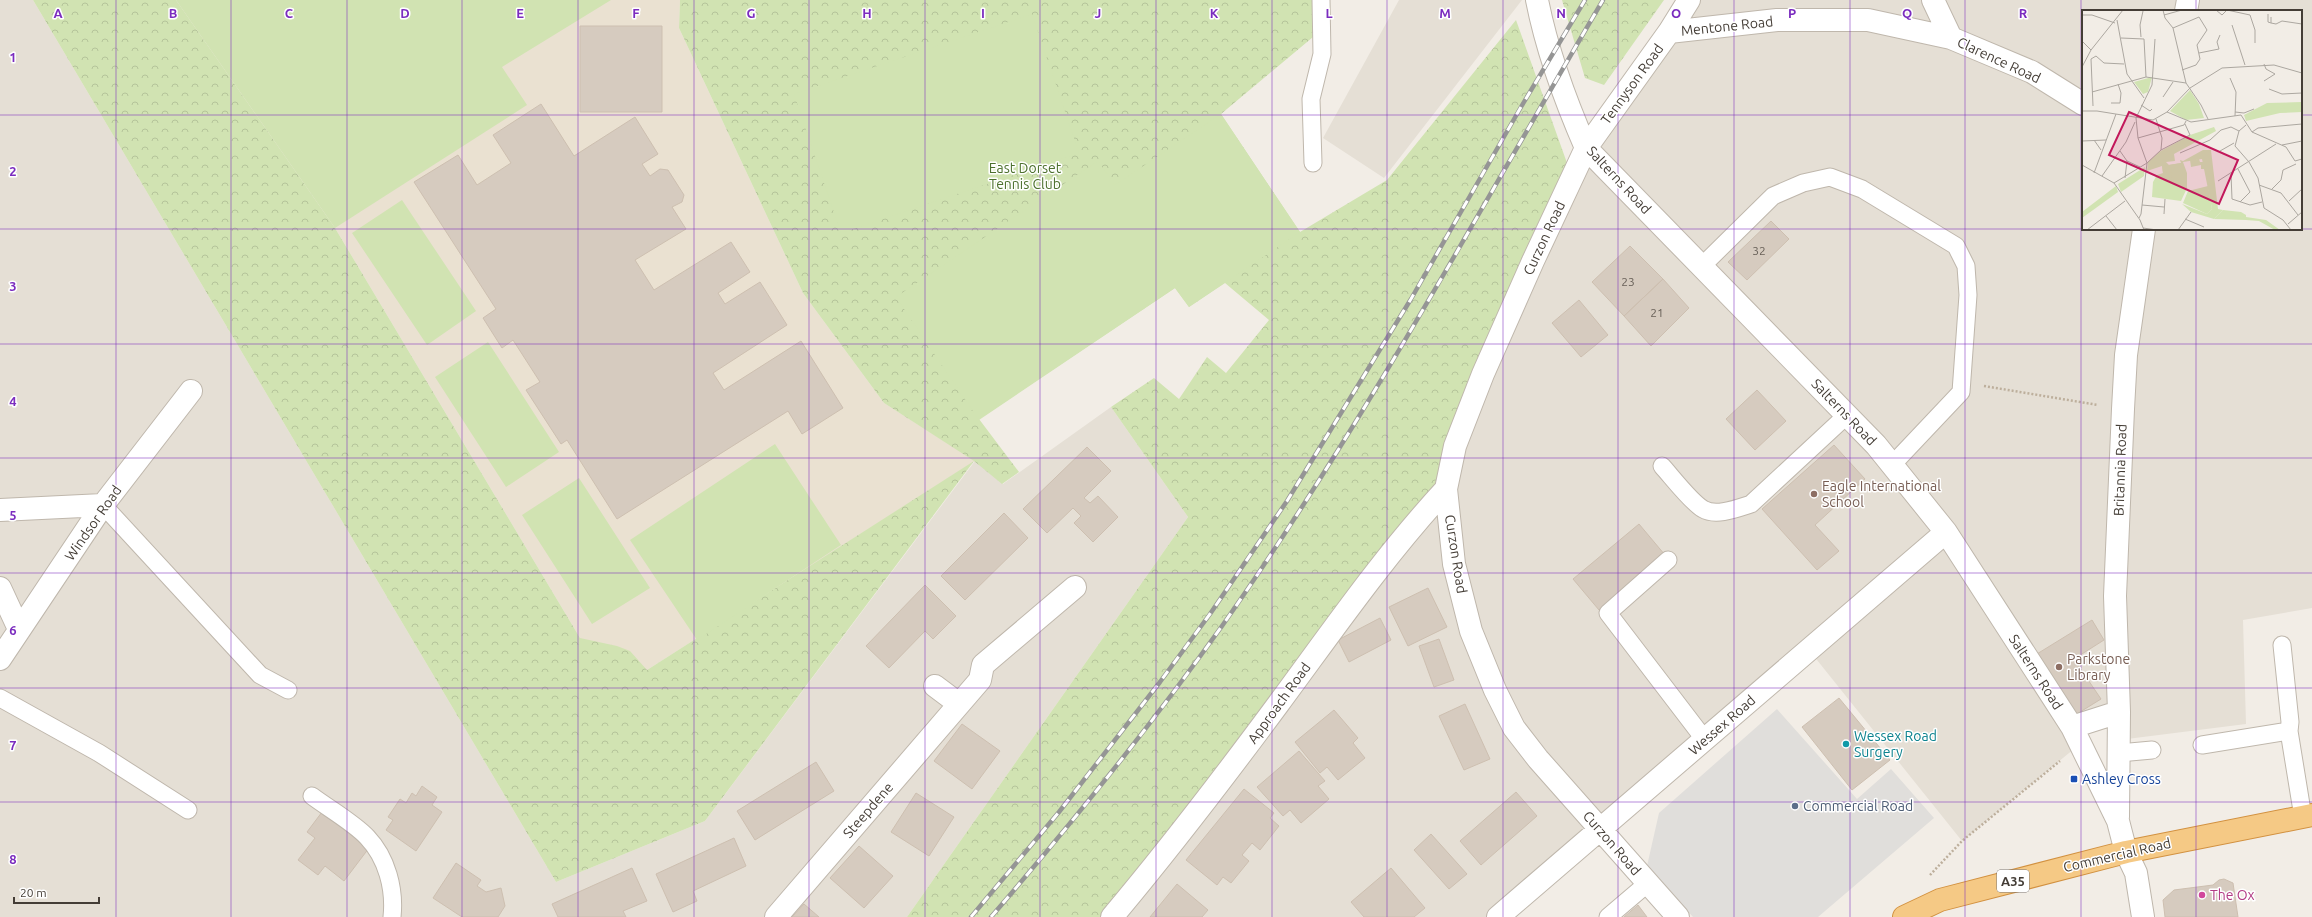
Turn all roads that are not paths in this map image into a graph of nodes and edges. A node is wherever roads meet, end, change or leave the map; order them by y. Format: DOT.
graph roads {
  1 [pos="1321,0"];
  2 [pos="1537,0"];
  3 [pos="1689,0"];
  4 [pos="1933,0"];
  5 [pos="2188,0"];
  6 [pos="2186,10"];
  7 [pos="1669,32"];
  8 [pos="1951,38"];
  9 [pos="2082,103"];
  10 [pos="1586,148"];
  11 [pos="1313,163"];
  12 [pos="2144,230"];
  13 [pos="1702,266"];
  14 [pos="191,391"];
  15 [pos="1847,415"];
  16 [pos="1892,465"];
  17 [pos="1662,466"];
  18 [pos="1446,489"];
  19 [pos="103,505"];
  20 [pos="0,510"];
  21 [pos="1946,532"];
  22 [pos="1668,560"];
  23 [pos="1075,587"];
  24 [pos="0,588"];
  25 [pos="19,629"];
  26 [pos="2282,645"];
  27 [pos="0,659"];
  28 [pos="936,686"];
  29 [pos="288,690"];
  30 [pos="0,698"];
  31 [pos="959,704"];
  32 [pos="2120,712"];
  33 [pos="2289,731"];
  34 [pos="2076,735"];
  35 [pos="1705,740"];
  36 [pos="2202,745"];
  37 [pos="2152,750"];
  38 [pos="2119,753"];
  39 [pos="312,796"];
  40 [pos="188,810"];
  41 [pos="2308,816"];
  42 [pos="2118,820"];
  43 [pos="1601,830"];
  44 [pos="2126,852"];
  45 [pos="1648,883"];
  46 [pos="1674,913"];
  47 [pos="392,917"];
  48 [pos="776,917"];
  49 [pos="1112,917"];
  50 [pos="1498,917"];
  51 [pos="1608,917"];
  52 [pos="1904,917"];
  53 [pos="2143,917"];
  1 -- 11 [label="lane"];
  2 -- 10 [label="street, Salterns Road"];
  3 -- 7 [label="street, Tennyson Road"];
  4 -- 8 [label="street, Clarence Road"];
  5 -- 6 [label="street"];
  7 -- 8 [label="street, Mentone Road"];
  7 -- 10 [label="street, Tennyson Road"];
  8 -- 9 [label="street, Clarence Road"];
  10 -- 13 [label="street, Salterns Road"];
  10 -- 18 [label="street, Curzon Road"];
  12 -- 32 [label="street, Britannia Road"];
  13 -- 15 [label="street, Salterns Road"];
  13 -- 16 [label="lane"];
  14 -- 19 [label="street, Windsor Road"];
  15 -- 16 [label="street, Salterns Road"];
  15 -- 17 [label="lane"];
  16 -- 21 [label="street, Salterns Road"];
  18 -- 43 [label="street, Curzon Road"];
  18 -- 49 [label="street, Approach Road"];
  19 -- 20 [label="street"];
  19 -- 25 [label="street, Windsor Road"];
  19 -- 29 [label="lane"];
  21 -- 34 [label="street, Salterns Road"];
  21 -- 35 [label="street, Wessex Road"];
  22 -- 35 [label="lane"];
  23 -- 31 [label="street, Steepdene"];
  24 -- 25 [label="street"];
  25 -- 27 [label="street, Windsor Road"];
  26 -- 33 [label="lane"];
  28 -- 31 [label="street"];
  30 -- 40 [label="lane"];
  31 -- 48 [label="street, Steepdene"];
  32 -- 34 [label="street"];
  32 -- 38 [label="street, Britannia Road"];
  33 -- 36 [label="lane"];
  33 -- 41 [label="lane"];
  34 -- 42 [label="street, Salterns Road"];
  35 -- 43 [label="street, Wessex Road"];
  37 -- 38 [label="lane"];
  38 -- 42 [label="street, Britannia Road"];
  39 -- 47 [label="lane"];
  41 -- 44 [label="highway, Commercial Road / A35"];
  42 -- 44 [label="street, Salterns Road"];
  43 -- 45 [label="street, Curzon Road"];
  43 -- 50 [label="street, Wessex Road"];
  44 -- 52 [label="highway, Commercial Road / A35"];
  44 -- 53 [label="street, Salterns Road"];
  45 -- 46 [label="street, Curzon Road"];
  45 -- 51 [label="lane"];
}
